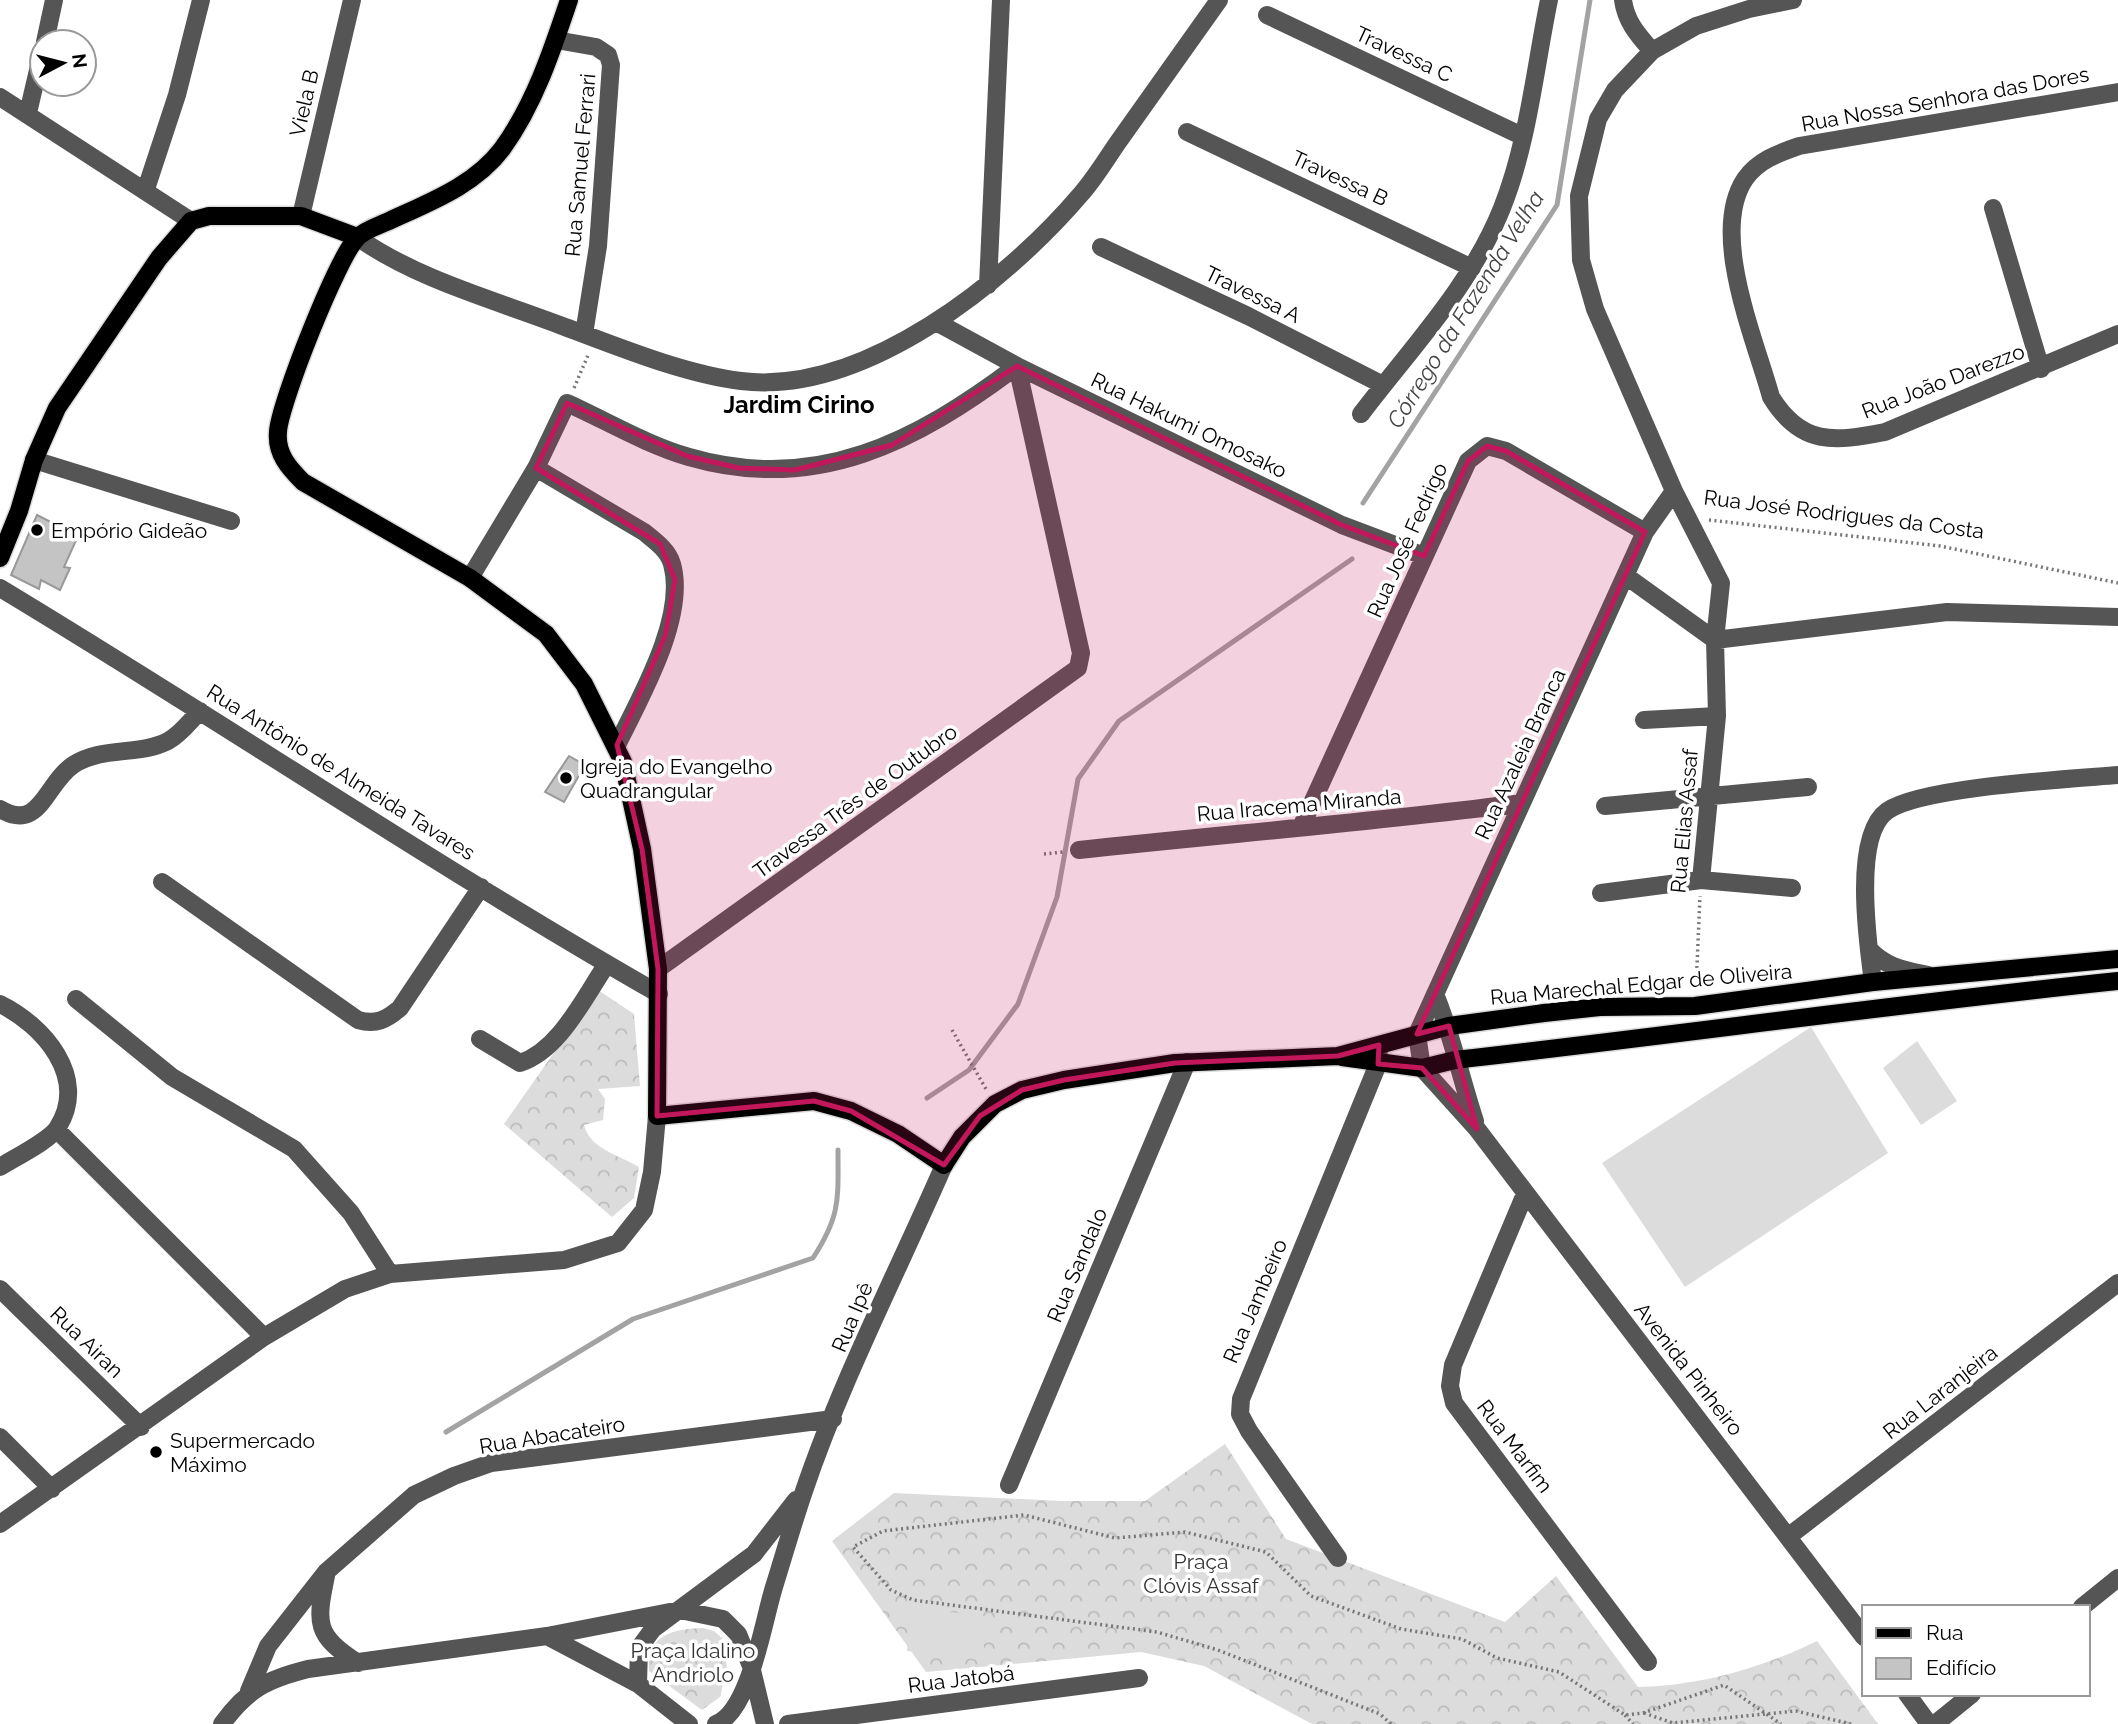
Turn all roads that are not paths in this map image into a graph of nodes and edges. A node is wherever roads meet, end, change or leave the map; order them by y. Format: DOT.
graph roads {
  1 [pos="54,0"];
  2 [pos="201,0"];
  3 [pos="352,0"];
  4 [pos="569,0"];
  5 [pos="1001,0"];
  6 [pos="1219,0"];
  7 [pos="1549,0"];
  8 [pos="1623,0"];
  9 [pos="1793,0"];
  10 [pos="1266,15"];
  11 [pos="48,28"];
  12 [pos="556,40"];
  13 [pos="1652,51"];
  14 [pos="2118,92"];
  15 [pos="0,97"];
  16 [pos="32,98"];
  17 [pos="28,113"];
  18 [pos="1187,132"];
  19 [pos="1522,136"];
  20 [pos="146,189"];
  21 [pos="1993,208"];
  22 [pos="301,216"];
  23 [pos="191,221"];
  24 [pos="358,237"];
  25 [pos="1101,247"];
  26 [pos="1472,268"];
  27 [pos="988,285"];
  28 [pos="938,323"];
  29 [pos="2118,334"];
  30 [pos="590,336"];
  31 [pos="1017,366"];
  32 [pos="2042,369"];
  33 [pos="1383,385"];
  34 [pos="1361,414"];
  35 [pos="1783,416"];
  36 [pos="34,460"];
  37 [pos="536,468"];
  38 [pos="1674,491"];
  39 [pos="231,522"];
  40 [pos="1645,532"];
  41 [pos="1424,556"];
  42 [pos="0,558"];
  43 [pos="1626,576"];
  44 [pos="470,578"];
  45 [pos="0,588"];
  46 [pos="2118,617"];
  47 [pos="1715,640"];
  48 [pos="200,710"];
  49 [pos="1717,716"];
  50 [pos="1644,720"];
  51 [pos="617,745"];
  52 [pos="2118,775"];
  53 [pos="1808,787"];
  54 [pos="1707,794"];
  55 [pos="1522,803"];
  56 [pos="1605,806"];
  57 [pos="0,809"];
  58 [pos="1303,825"];
  59 [pos="1079,850"];
  60 [pos="1701,880"];
  61 [pos="162,881"];
  62 [pos="481,887"];
  63 [pos="1792,888"];
  64 [pos="1601,893"];
  65 [pos="1869,949"];
  66 [pos="2118,959"];
  67 [pos="607,964"];
  68 [pos="658,970"];
  69 [pos="1933,976"];
  70 [pos="2118,981"];
  71 [pos="1873,982"];
  72 [pos="659,994"];
  73 [pos="1435,994"];
  74 [pos="76,999"];
  75 [pos="0,1004"];
  76 [pos="1449,1026"];
  77 [pos="1416,1034"];
  78 [pos="481,1039"];
  79 [pos="1379,1045"];
  80 [pos="1338,1056"];
  81 [pos="1455,1060"];
  82 [pos="1187,1062"];
  83 [pos="1378,1064"];
  84 [pos="1422,1068"];
  85 [pos="657,1116"];
  86 [pos="1477,1129"];
  87 [pos="57,1130"];
  88 [pos="944,1165"];
  89 [pos="0,1167"];
  90 [pos="1525,1194"];
  91 [pos="390,1274"];
  92 [pos="2118,1283"];
  93 [pos="0,1289"];
  94 [pos="264,1337"];
  95 [pos="833,1419"];
  96 [pos="141,1427"];
  97 [pos="0,1437"];
  98 [pos="1009,1485"];
  99 [pos="52,1489"];
  100 [pos="805,1489"];
  101 [pos="0,1524"];
  102 [pos="1789,1536"];
  103 [pos="1338,1558"];
  104 [pos="326,1572"];
  105 [pos="2118,1578"];
  106 [pos="2084,1605"];
  107 [pos="680,1610"];
  108 [pos="1862,1634"];
  109 [pos="547,1636"];
  110 [pos="1648,1662"];
  111 [pos="358,1663"];
  112 [pos="751,1666"];
  113 [pos="1139,1678"];
  114 [pos="638,1684"];
  115 [pos="250,1691"];
  116 [pos="1908,1696"];
  117 [pos="1970,1696"];
  118 [pos="229,1721"];
  119 [pos="689,1724"];
  120 [pos="716,1724"];
  121 [pos="765,1724"];
  122 [pos="788,1724"];
  123 [pos="1929,1724"];
  124 [pos="1935,1724"];
  1 -- 11 [label="street"];
  2 -- 20 [label="street"];
  3 -- 22 [label="street, Viela B"];
  4 -- 12 [label="main road"];
  5 -- 27 [label="street"];
  6 -- 27 [label="street"];
  7 -- 19 [label="street"];
  8 -- 13 [label="street"];
  9 -- 13 [label="street, Rua José Rodrigues da Costa"];
  10 -- 19 [label="street, Travessa C"];
  12 -- 24 [label="main road"];
  12 -- 30 [label="street, Rua Samuel Ferrari"];
  13 -- 38 [label="street, Rua José Rodrigues da Costa"];
  14 -- 35 [label="street, Rua Nossa Senhora das Dores"];
  15 -- 17 [label="street"];
  16 -- 17 [label="street"];
  17 -- 20 [label="street"];
  18 -- 26 [label="street, Travessa B"];
  19 -- 26 [label="street"];
  20 -- 23 [label="street"];
  21 -- 32 [label="street"];
  22 -- 23 [label="main road"];
  22 -- 24 [label="main road"];
  23 -- 36 [label="main road"];
  24 -- 30 [label="street"];
  24 -- 44 [label="main road"];
  25 -- 33 [label="street, Travessa A"];
  26 -- 33 [label="street"];
  27 -- 28 [label="street"];
  28 -- 30 [label="street"];
  28 -- 31 [label="street, Rua Hakumi Omosako"];
  29 -- 32 [label="street, Rua João Darezzo"];
  31 -- 37 [label="street"];
  31 -- 41 [label="street, Rua Hakumi Omosako"];
  31 -- 68 [label="street, Travessa Três de Outubro"];
  32 -- 35 [label="street, Rua João Darezzo"];
  33 -- 34 [label="street"];
  36 -- 39 [label="street"];
  36 -- 42 [label="main road"];
  37 -- 44 [label="street"];
  37 -- 51 [label="street"];
  38 -- 40 [label="street, Rua Azaleia Branca"];
  38 -- 47 [label="street, Rua José Rodrigues da Costa"];
  40 -- 41 [label="street, Rua José Fedrigo"];
  40 -- 43 [label="street, Rua Azaleia Branca"];
  41 -- 58 [label="street, Rua José Fedrigo"];
  43 -- 47 [label="street"];
  43 -- 55 [label="street, Rua Azaleia Branca"];
  44 -- 51 [label="main road"];
  45 -- 48 [label="street, Rua Antônio de Almeida Tavares"];
  46 -- 47 [label="street"];
  47 -- 49 [label="street, Rua Elias Assaf"];
  48 -- 57 [label="street"];
  48 -- 62 [label="street, Rua Antônio de Almeida Tavares"];
  49 -- 50 [label="street"];
  49 -- 54 [label="street, Rua Elias Assaf"];
  51 -- 68 [label="main road"];
  52 -- 65 [label="street"];
  53 -- 54 [label="street"];
  54 -- 56 [label="street"];
  54 -- 60 [label="street, Rua Elias Assaf"];
  55 -- 58 [label="street, Rua Iracema Miranda"];
  55 -- 73 [label="street, Rua Azaleia Branca"];
  58 -- 59 [label="street, Rua Iracema Miranda"];
  60 -- 63 [label="street"];
  60 -- 64 [label="street"];
  61 -- 62 [label="street"];
  62 -- 67 [label="street, Rua Antônio de Almeida Tavares"];
  65 -- 69 [label="street"];
  65 -- 71 [label="street"];
  66 -- 69 [label="main road, Rua Marechal Edgar de Oliveira"];
  67 -- 72 [label="street, Rua Antônio de Almeida Tavares"];
  67 -- 78 [label="street"];
  68 -- 72 [label="main road"];
  69 -- 71 [label="main road, Rua Marechal Edgar de Oliveira"];
  70 -- 81 [label="main road, Rua Marechal Edgar de Oliveira"];
  71 -- 76 [label="main road, Rua Marechal Edgar de Oliveira"];
  72 -- 85 [label="main road"];
  73 -- 76 [label="street"];
  73 -- 77 [label="street, Rua Azaleia Branca"];
  74 -- 91 [label="street"];
  75 -- 87 [label="street"];
  76 -- 77 [label="main road, Rua Marechal Edgar de Oliveira"];
  76 -- 81 [label="street, Avenida Pinheiro"];
  77 -- 79 [label="main road, Rua Marechal Edgar de Oliveira"];
  77 -- 84 [label="street"];
  79 -- 80 [label="main road, Rua Marechal Edgar de Oliveira"];
  79 -- 83 [label="street, Rua Jambeiro"];
  80 -- 82 [label="main road, Rua Marechal Edgar de Oliveira"];
  80 -- 83 [label="main road, Rua Marechal Edgar de Oliveira"];
  81 -- 84 [label="main road, Rua Marechal Edgar de Oliveira"];
  81 -- 86 [label="street, Avenida Pinheiro"];
  82 -- 88 [label="main road, Rua Marechal Edgar de Oliveira"];
  82 -- 98 [label="street, Rua Sandalo"];
  83 -- 84 [label="main road, Rua Marechal Edgar de Oliveira"];
  83 -- 103 [label="street, Rua Jambeiro"];
  84 -- 86 [label="street, Avenida Pinheiro"];
  85 -- 88 [label="main road"];
  85 -- 91 [label="street"];
  86 -- 90 [label="street, Avenida Pinheiro"];
  87 -- 89 [label="street"];
  87 -- 94 [label="street"];
  88 -- 95 [label="street, Rua Ipê"];
  90 -- 102 [label="street, Avenida Pinheiro"];
  90 -- 110 [label="street, Rua Marfim"];
  91 -- 94 [label="street"];
  92 -- 102 [label="street, Rua Laranjeira"];
  93 -- 96 [label="street, Rua Airan"];
  94 -- 96 [label="street"];
  95 -- 100 [label="street, Rua Ipê"];
  95 -- 104 [label="street, Rua Abacateiro"];
  96 -- 99 [label="street"];
  97 -- 99 [label="street"];
  99 -- 101 [label="street"];
  100 -- 107 [label="street, Rua Ipê"];
  100 -- 112 [label="street, Rua Ipê"];
  102 -- 108 [label="street, Avenida Pinheiro"];
  104 -- 111 [label="street"];
  104 -- 115 [label="street, Rua Abacateiro"];
  105 -- 106 [label="street"];
  107 -- 109 [label="street"];
  107 -- 112 [label="street"];
  107 -- 114 [label="street"];
  109 -- 111 [label="street"];
  109 -- 114 [label="street"];
  111 -- 115 [label="street"];
  112 -- 120 [label="street"];
  112 -- 121 [label="street"];
  113 -- 122 [label="street, Rua Jatobá"];
  114 -- 119 [label="street"];
  115 -- 118 [label="street"];
  116 -- 123 [label="street"];
  117 -- 124 [label="street"];
}
